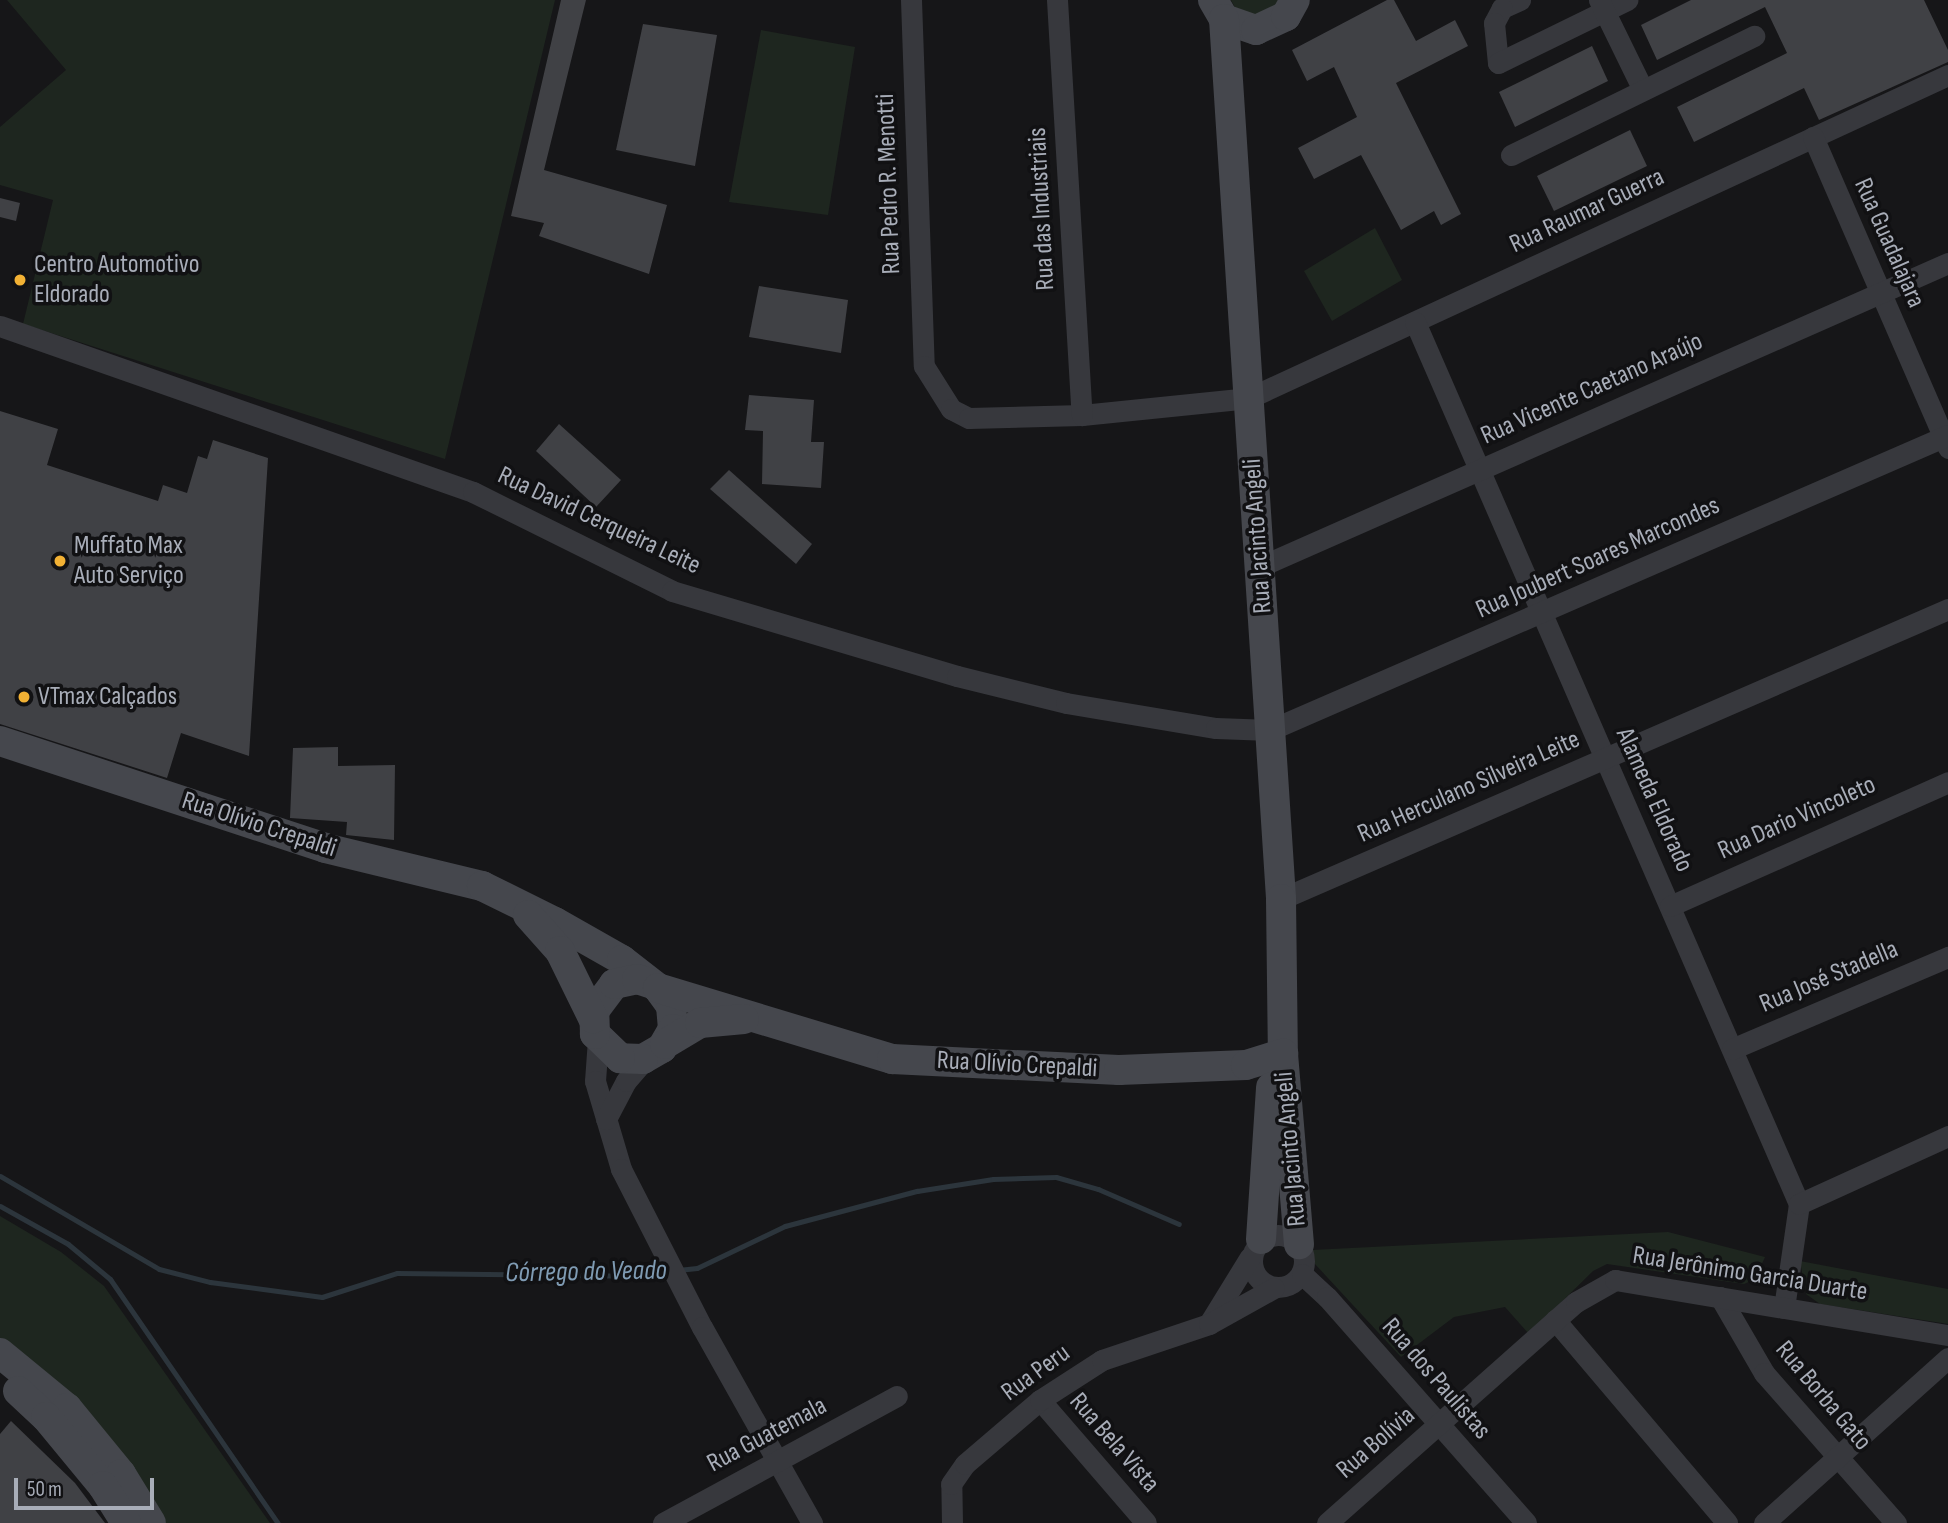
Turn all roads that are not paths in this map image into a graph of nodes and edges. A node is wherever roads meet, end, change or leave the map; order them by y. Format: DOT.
graph roads {
  1 [pos="911,0"];
  2 [pos="1057,0"];
  3 [pos="1520,0"];
  4 [pos="1627,0"];
  5 [pos="1299,1"];
  6 [pos="1602,6"];
  7 [pos="1218,9"];
  8 [pos="1754,36"];
  9 [pos="1948,75"];
  10 [pos="1643,90"];
  11 [pos="1813,137"];
  12 [pos="1511,155"];
  13 [pos="1948,263"];
  14 [pos="1881,292"];
  15 [pos="1415,321"];
  16 [pos="0,326"];
  17 [pos="924,366"];
  18 [pos="1249,398"];
  19 [pos="1082,415"];
  20 [pos="1946,440"];
  21 [pos="1479,470"];
  22 [pos="1259,568"];
  23 [pos="1948,609"];
  24 [pos="1542,614"];
  25 [pos="1270,730"];
  26 [pos="0,741"];
  27 [pos="1605,758"];
  28 [pos="1948,782"];
  29 [pos="1281,899"];
  30 [pos="518,905"];
  31 [pos="1670,906"];
  32 [pos="1948,957"];
  33 [pos="654,985"];
  34 [pos="755,1019"];
  35 [pos="596,1028"];
  36 [pos="1732,1049"];
  37 [pos="656,1051"];
  38 [pos="1283,1054"];
  39 [pos="606,1119"];
  40 [pos="1948,1136"];
  41 [pos="1800,1204"];
  42 [pos="1299,1244"];
  43 [pos="1256,1248"];
  44 [pos="1302,1274"];
  45 [pos="1274,1288"];
  46 [pos="1720,1297"];
  47 [pos="1784,1308"];
  48 [pos="1555,1320"];
  49 [pos="1209,1324"];
  50 [pos="1948,1335"];
  51 [pos="0,1353"];
  52 [pos="1948,1358"];
  53 [pos="0,1374"];
  54 [pos="897,1396"];
  55 [pos="1040,1400"];
  56 [pos="1439,1425"];
  57 [pos="1838,1458"];
  58 [pos="777,1462"];
  59 [pos="133,1514"];
  60 [pos="663,1523"];
  61 [pos="812,1523"];
  62 [pos="952,1523"];
  63 [pos="1146,1523"];
  64 [pos="1327,1523"];
  65 [pos="1526,1523"];
  66 [pos="1727,1523"];
  67 [pos="1764,1523"];
  68 [pos="1896,1523"];
  1 -- 17 [label="street, Rua Pedro R. Menotti"];
  2 -- 19 [label="street, Rua das Industriais"];
  3 -- 6 [label="street"];
  4 -- 6 [label="street"];
  5 -- 7 [label="street"];
  6 -- 10 [label="street"];
  7 -- 18 [label="street, Rua Jacinto Angeli"];
  8 -- 10 [label="street"];
  9 -- 11 [label="street, Rua Raumar Guerra"];
  10 -- 12 [label="street"];
  11 -- 14 [label="street, Rua Guadalajara"];
  11 -- 15 [label="street, Rua Raumar Guerra"];
  13 -- 14 [label="street, Rua Vicente Caetano Araújo"];
  14 -- 20 [label="street, Rua Guadalajara"];
  14 -- 21 [label="street, Rua Vicente Caetano Araújo"];
  15 -- 18 [label="street, Rua Raumar Guerra"];
  15 -- 21 [label="street, Alameda Eldorado"];
  16 -- 25 [label="street, Rua David Cerqueira Leite"];
  17 -- 19 [label="street, Rua Raumar Guerra"];
  18 -- 19 [label="street, Rua Raumar Guerra"];
  18 -- 22 [label="street, Rua Jacinto Angeli"];
  20 -- 24 [label="street, Rua Joubert Soares Marcondes"];
  21 -- 22 [label="street, Rua Vicente Caetano Araújo"];
  21 -- 24 [label="street, Alameda Eldorado"];
  22 -- 25 [label="street, Rua Jacinto Angeli"];
  23 -- 27 [label="street, Rua Herculano Silveira Leite"];
  24 -- 25 [label="street, Rua Joubert Soares Marcondes"];
  24 -- 27 [label="street, Alameda Eldorado"];
  25 -- 29 [label="street, Rua Jacinto Angeli"];
  26 -- 30 [label="street, Rua Olívio Crepaldi"];
  27 -- 29 [label="street, Rua Herculano Silveira Leite"];
  27 -- 31 [label="street, Alameda Eldorado"];
  28 -- 31 [label="street, Rua Dario Vincoleto"];
  29 -- 38 [label="street, Rua Jacinto Angeli"];
  30 -- 33 [label="street, Rua Olívio Crepaldi"];
  30 -- 35 [label="street, Rua Olívio Crepaldi"];
  31 -- 36 [label="street, Alameda Eldorado"];
  32 -- 36 [label="street, Rua José Stadella"];
  33 -- 34 [label="street, Rua Olívio Crepaldi"];
  33 -- 35 [label="street"];
  33 -- 37 [label="street"];
  34 -- 37 [label="street, Rua Olívio Crepaldi"];
  34 -- 38 [label="street, Rua Olívio Crepaldi"];
  35 -- 37 [label="street"];
  35 -- 39 [label="street"];
  36 -- 41 [label="street, Alameda Eldorado"];
  37 -- 39 [label="street"];
  38 -- 42 [label="street, Rua Jacinto Angeli"];
  38 -- 43 [label="street, Rua Jacinto Angeli"];
  39 -- 58 [label="street"];
  40 -- 41 [label="street"];
  41 -- 47 [label="street"];
  42 -- 43 [label="street"];
  42 -- 44 [label="street"];
  43 -- 45 [label="street"];
  43 -- 49 [label="street"];
  44 -- 45 [label="street"];
  44 -- 56 [label="street, Rua dos Paulistas"];
  45 -- 49 [label="street, Rua Peru"];
  46 -- 47 [label="street, Rua Jerônimo Garcia Duarte"];
  46 -- 48 [label="street, Rua Jerônimo Garcia Duarte"];
  46 -- 57 [label="street, Rua Borba Gato"];
  47 -- 50 [label="street, Rua Jerônimo Garcia Duarte"];
  48 -- 56 [label="street, Rua Bolívia"];
  48 -- 66 [label="street"];
  49 -- 55 [label="street, Rua Peru"];
  51 -- 59 [label="street"];
  52 -- 57 [label="street"];
  53 -- 59 [label="street"];
  54 -- 58 [label="street, Rua Guatemala"];
  55 -- 62 [label="street, Rua Peru"];
  55 -- 63 [label="street, Rua Bela Vista"];
  56 -- 64 [label="street, Rua Bolívia"];
  56 -- 65 [label="street, Rua dos Paulistas"];
  57 -- 67 [label="street"];
  57 -- 68 [label="street, Rua Borba Gato"];
  58 -- 60 [label="street, Rua Guatemala"];
  58 -- 61 [label="street"];
}
